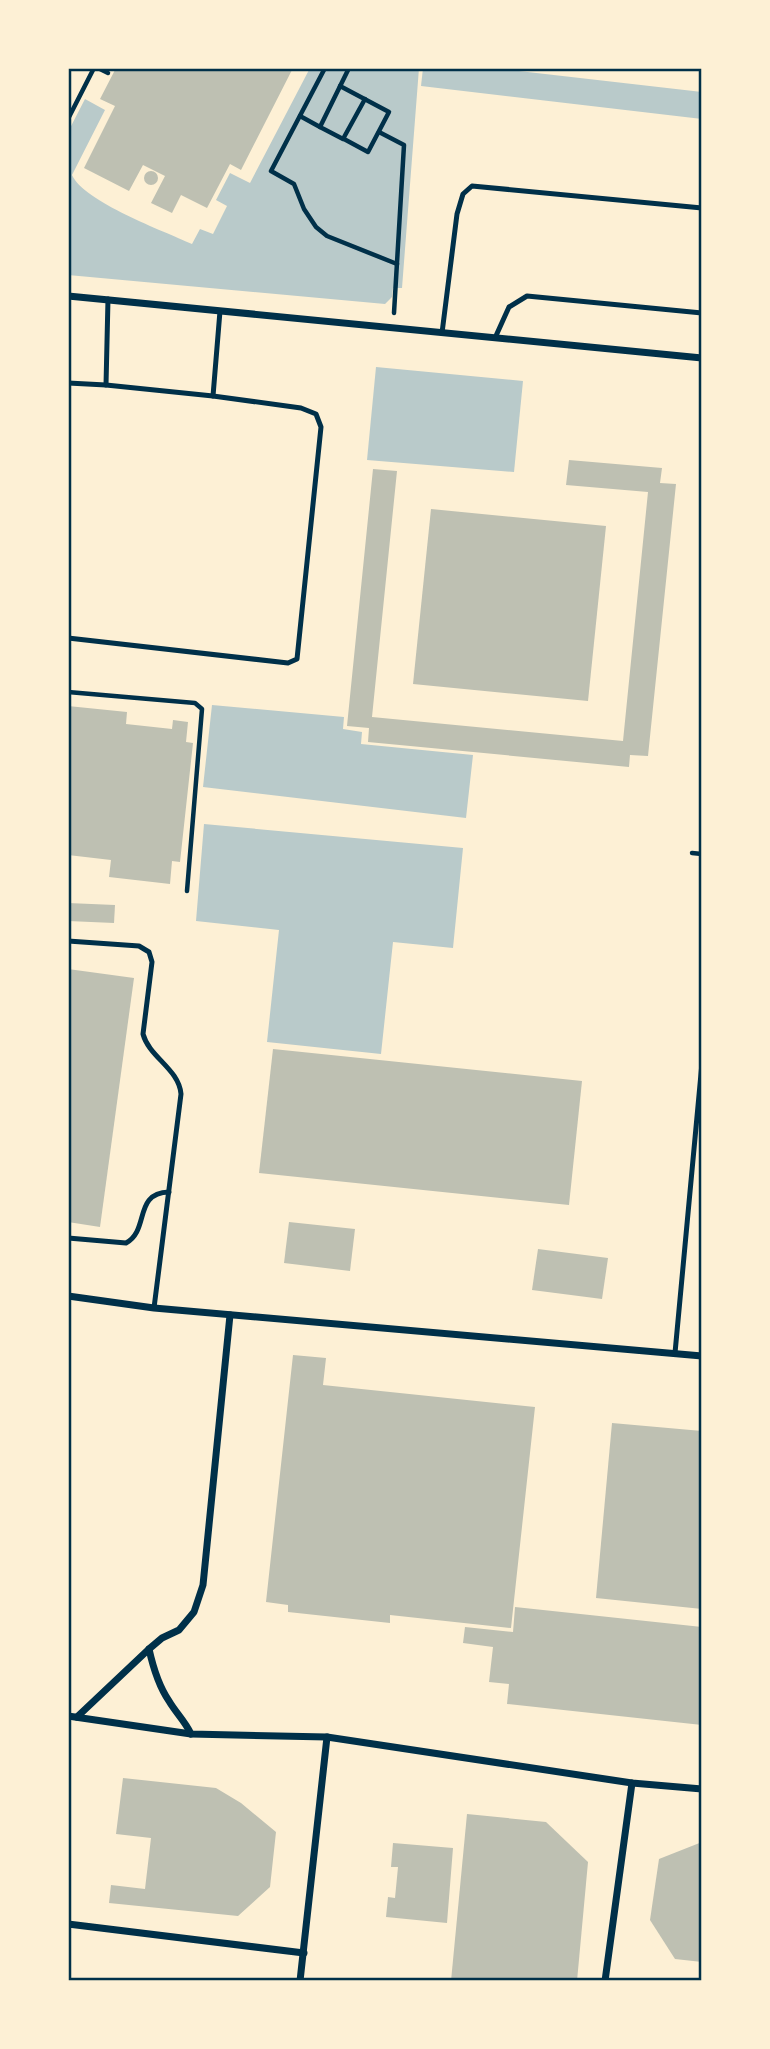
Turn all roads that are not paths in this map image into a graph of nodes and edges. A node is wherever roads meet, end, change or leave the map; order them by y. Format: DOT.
graph roads {
  1 [pos="702,208"];
  2 [pos="68,296"];
  3 [pos="108,299"];
  4 [pos="220,311"];
  5 [pos="702,313"];
  6 [pos="442,333"];
  7 [pos="495,338"];
  8 [pos="702,358"];
  9 [pos="68,383"];
  10 [pos="106,385"];
  11 [pos="213,396"];
  12 [pos="68,638"];
  13 [pos="68,941"];
  14 [pos="702,1063"];
  15 [pos="169,1192"];
  16 [pos="68,1238"];
  17 [pos="68,1296"];
  18 [pos="154,1308"];
  19 [pos="230,1315"];
  20 [pos="675,1353"];
  21 [pos="702,1356"];
  22 [pos="149,1648"];
  23 [pos="68,1716"];
  24 [pos="78,1717"];
  25 [pos="191,1734"];
  26 [pos="327,1737"];
  27 [pos="632,1783"];
  28 [pos="702,1789"];
  29 [pos="68,1924"];
  30 [pos="304,1953"];
  31 [pos="300,1981"];
  32 [pos="605,1981"];
  1 -- 6 [label="lane"];
  2 -- 3 [label="street"];
  3 -- 4 [label="street"];
  3 -- 10 [label="lane"];
  4 -- 6 [label="street"];
  4 -- 11 [label="lane"];
  5 -- 7 [label="lane"];
  6 -- 7 [label="street"];
  7 -- 8 [label="street"];
  9 -- 10 [label="lane"];
  10 -- 11 [label="lane"];
  11 -- 12 [label="lane"];
  13 -- 15 [label="lane"];
  14 -- 20 [label="lane"];
  15 -- 16 [label="lane"];
  15 -- 18 [label="lane"];
  17 -- 18 [label="street"];
  18 -- 19 [label="street"];
  19 -- 20 [label="street"];
  19 -- 22 [label="street"];
  20 -- 21 [label="street"];
  22 -- 24 [label="street"];
  22 -- 25 [label="street"];
  23 -- 24 [label="street"];
  24 -- 25 [label="street"];
  25 -- 26 [label="street"];
  26 -- 27 [label="street"];
  26 -- 30 [label="street"];
  27 -- 28 [label="street"];
  27 -- 32 [label="street"];
  29 -- 30 [label="street"];
  30 -- 31 [label="street"];
}
